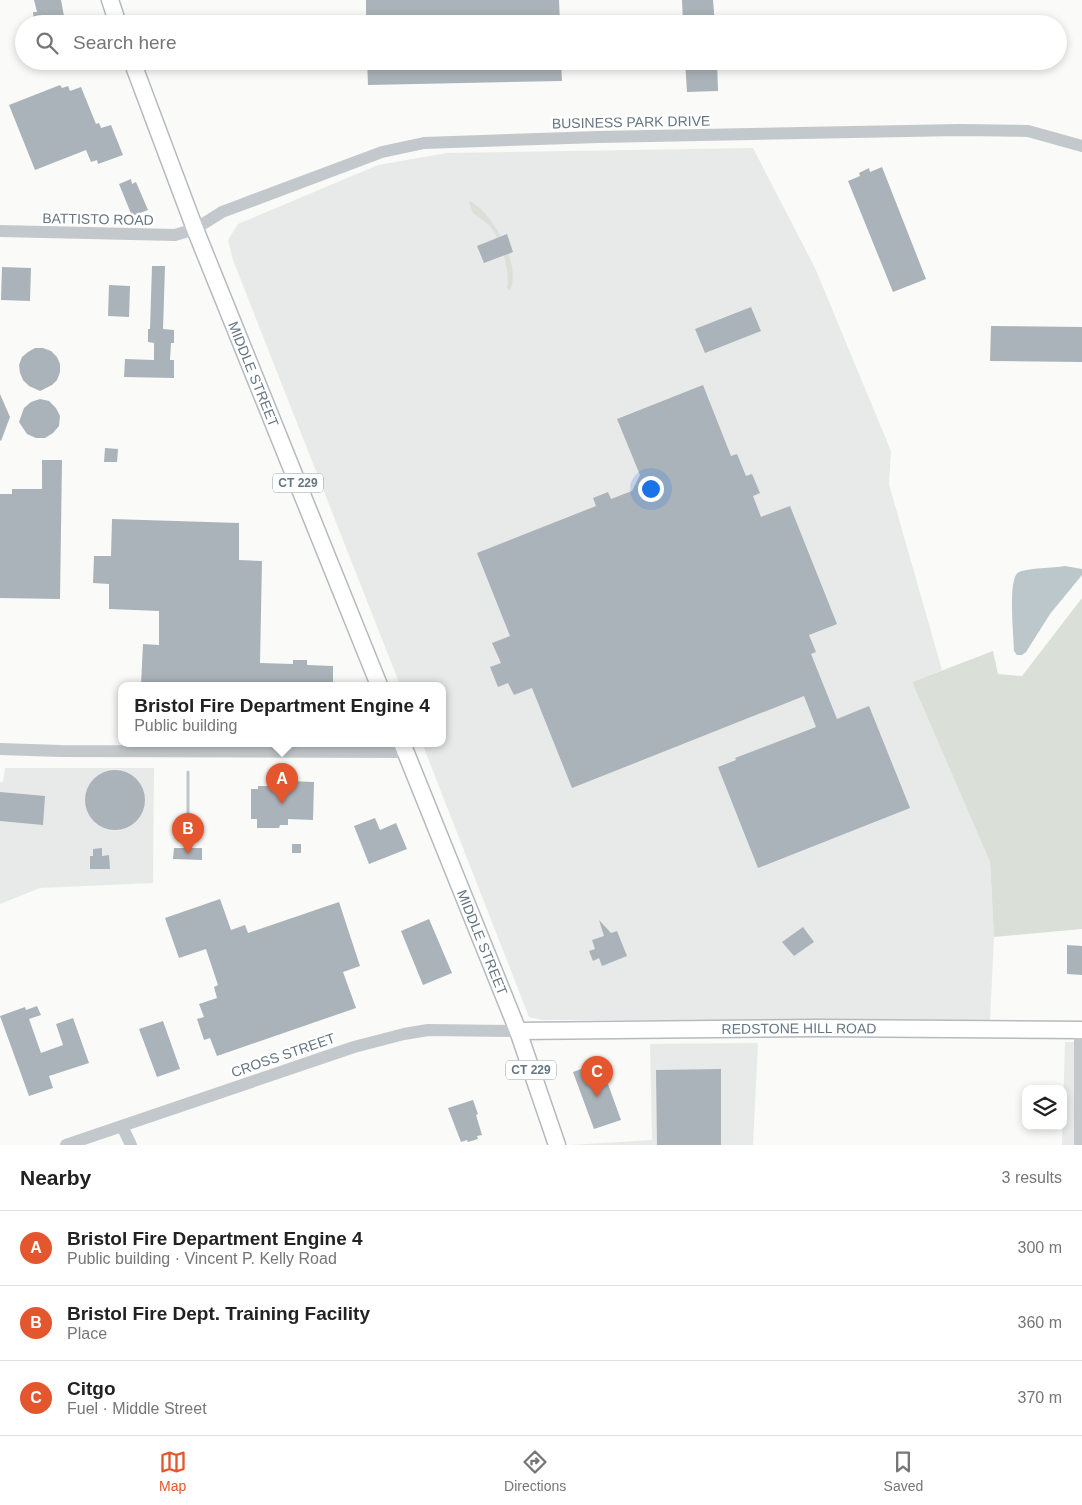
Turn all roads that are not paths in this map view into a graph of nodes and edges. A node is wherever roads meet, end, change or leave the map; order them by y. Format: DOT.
graph roads {
  1 [pos="110,0"];
  2 [pos="115,15"];
  3 [pos="135,70"];
  4 [pos="1082,146"];
  5 [pos="195,229"];
  6 [pos="0,231"];
  7 [pos="378,682"];
  8 [pos="404,747"];
  9 [pos="0,749"];
  10 [pos="1081,1030"];
  11 [pos="518,1031"];
  12 [pos="122,1126"];
  13 [pos="66,1145"];
  14 [pos="131,1145"];
  15 [pos="557,1145"];
  16 [pos="1080,1145"];
  1 -- 2 [label="main road"];
  3 -- 5 [label="main road, MIDDLE STREET / CT 229"];
  4 -- 5 [label="street, BUSINESS PARK DRIVE"];
  5 -- 6 [label="street, BATTISTO ROAD"];
  5 -- 7 [label="main road, MIDDLE STREET / CT 229"];
  8 -- 9 [label="street"];
  8 -- 11 [label="main road, MIDDLE STREET / CT 229"];
  10 -- 11 [label="main road, REDSTONE HILL ROAD"];
  10 -- 16 [label="street"];
  11 -- 12 [label="street, CROSS STREET"];
  11 -- 15 [label="main road, MIDDLE STREET / CT 229"];
  12 -- 13 [label="street, CROSS STREET"];
  12 -- 14 [label="street"];
}
